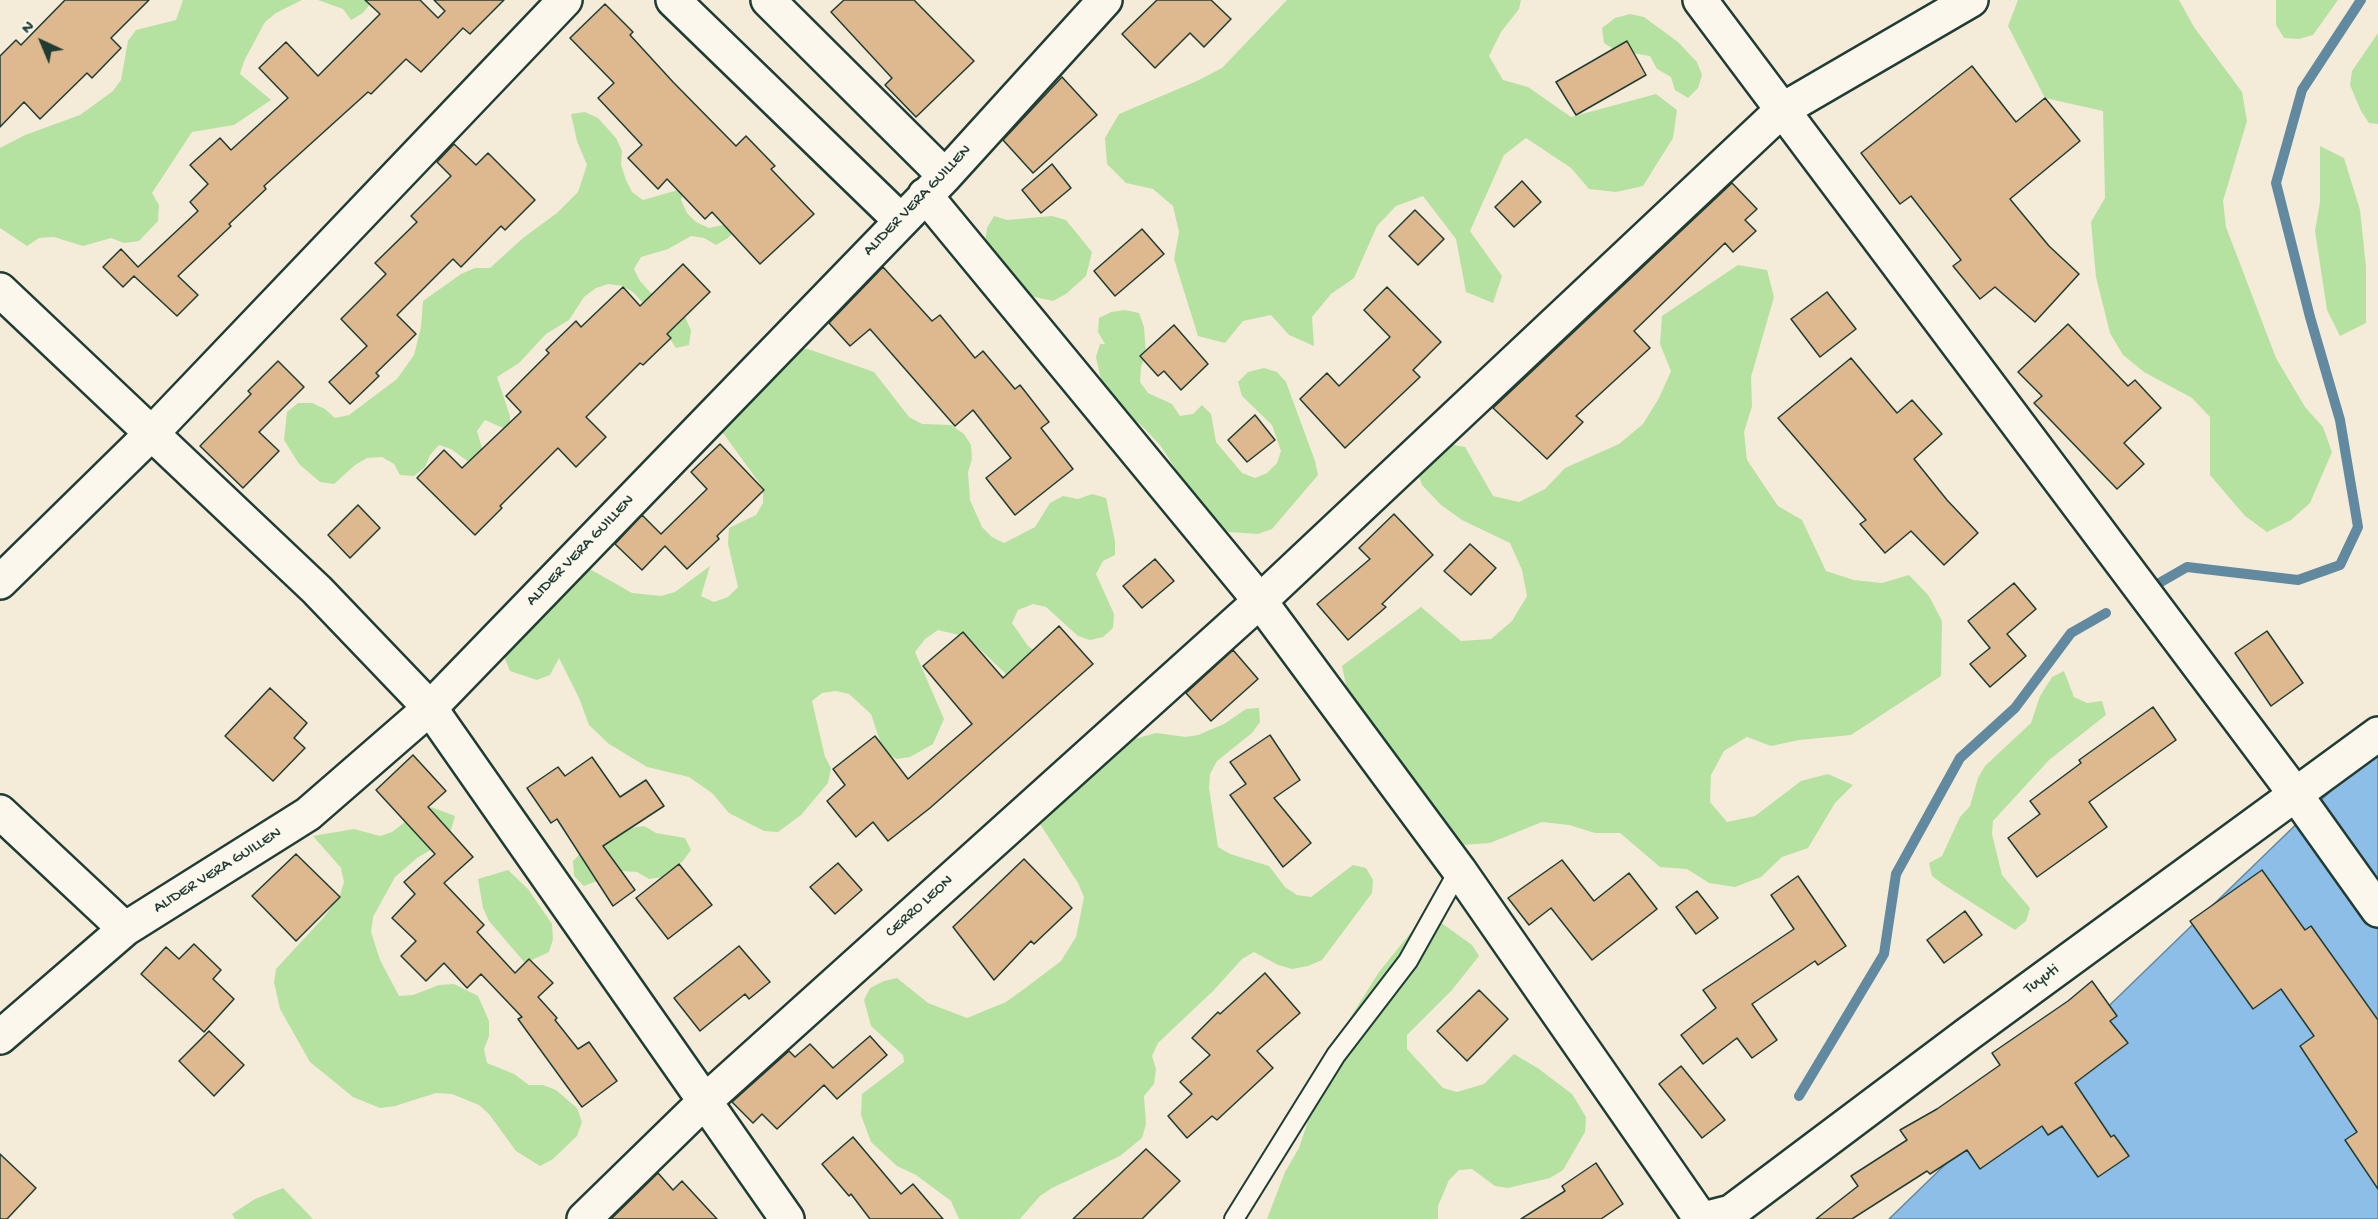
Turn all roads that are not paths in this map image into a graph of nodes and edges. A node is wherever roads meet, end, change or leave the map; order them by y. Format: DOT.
graph roads {
  1 [pos="565,0"];
  2 [pos="673,0"];
  3 [pos="768,0"];
  4 [pos="1105,0"];
  5 [pos="1700,0"];
  6 [pos="1971,0"];
  7 [pos="1782,110"];
  8 [pos="935,185"];
  9 [pos="900,220"];
  10 [pos="0,290"];
  11 [pos="152,433"];
  12 [pos="0,582"];
  13 [pos="1260,601"];
  14 [pos="429,708"];
  15 [pos="2378,734"];
  16 [pos="2296,795"];
  17 [pos="0,812"];
  18 [pos="1459,870"];
  19 [pos="2378,910"];
  20 [pos="125,929"];
  21 [pos="0,1037"];
  22 [pos="704,1102"];
  23 [pos="584,1219"];
  24 [pos="787,1219"];
  25 [pos="1234,1219"];
  26 [pos="1702,1219"];
  1 -- 11 [label="street"];
  2 -- 9 [label="street"];
  3 -- 8 [label="street"];
  4 -- 8 [label="street, ALIDER VERA GUILLEN"];
  5 -- 7 [label="street"];
  6 -- 7 [label="street, CERRO LEON"];
  7 -- 13 [label="street, CERRO LEON"];
  7 -- 16 [label="street"];
  8 -- 9 [label="street, ALIDER VERA GUILLEN"];
  8 -- 13 [label="street"];
  9 -- 14 [label="street, ALIDER VERA GUILLEN"];
  10 -- 11 [label="street"];
  11 -- 12 [label="street"];
  11 -- 14 [label="street"];
  13 -- 18 [label="street"];
  13 -- 22 [label="street, CERRO LEON"];
  14 -- 20 [label="street, ALIDER VERA GUILLEN"];
  14 -- 22 [label="street"];
  15 -- 16 [label="street, Tuyuti"];
  16 -- 19 [label="street"];
  16 -- 26 [label="street, Tuyuti"];
  17 -- 20 [label="street"];
  18 -- 25 [label="lane"];
  18 -- 26 [label="street"];
  20 -- 21 [label="street, ALIDER VERA GUILLEN"];
  22 -- 23 [label="street, CERRO LEON"];
  22 -- 24 [label="street"];
}
